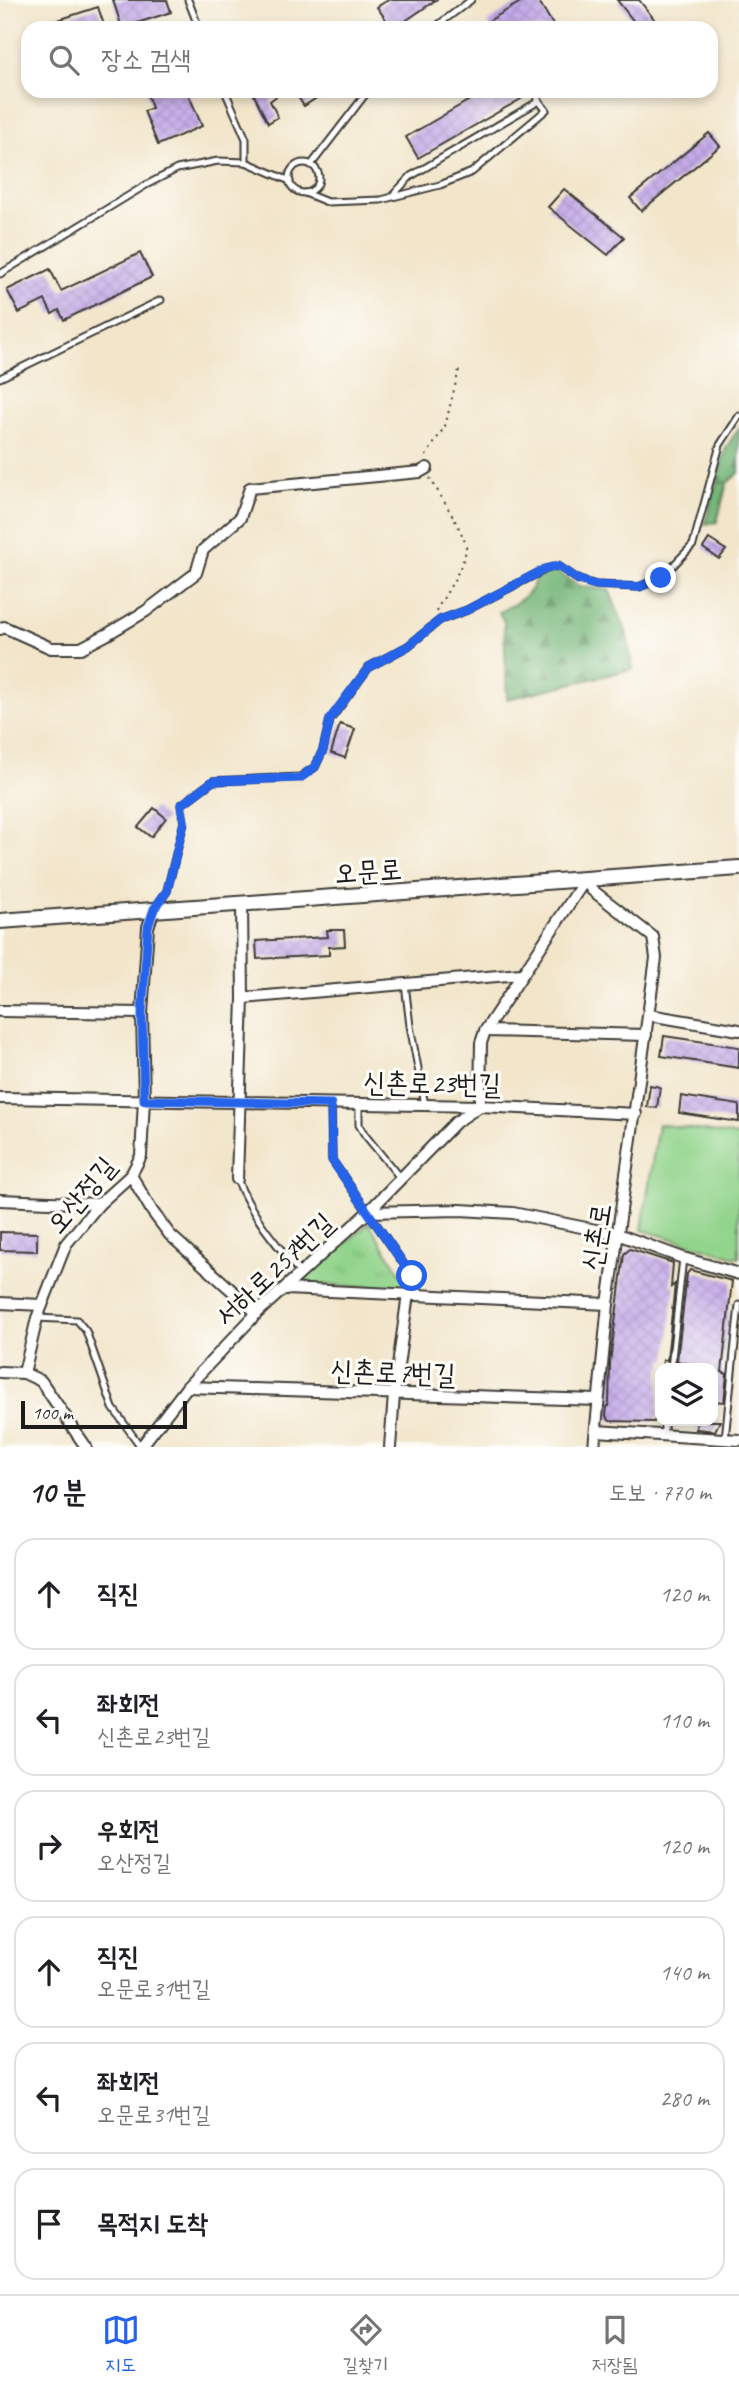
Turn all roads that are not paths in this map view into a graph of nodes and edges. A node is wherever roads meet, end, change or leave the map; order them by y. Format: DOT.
graph roads {
  1 [pos="188,0"];
  2 [pos="471,0"];
  3 [pos="196,21"];
  4 [pos="443,21"];
  5 [pos="228,98"];
  6 [pos="364,98"];
  7 [pos="538,98"];
  8 [pos="539,101"];
  9 [pos="246,162"];
  10 [pos="312,164"];
  11 [pos="290,181"];
  12 [pos="305,192"];
  13 [pos="389,198"];
  14 [pos="0,274"];
  15 [pos="161,300"];
  16 [pos="0,379"];
  17 [pos="739,416"];
  18 [pos="427,468"];
  19 [pos="0,629"];
  20 [pos="739,868"];
  21 [pos="585,880"];
  22 [pos="242,904"];
  23 [pos="154,909"];
  24 [pos="0,921"];
  25 [pos="521,974"];
  26 [pos="405,984"];
  27 [pos="243,998"];
  28 [pos="0,1011"];
  29 [pos="142,1013"];
  30 [pos="649,1016"];
  31 [pos="739,1030"];
  32 [pos="485,1031"];
  33 [pos="646,1035"];
  34 [pos="0,1098"];
  35 [pos="144,1100"];
  36 [pos="238,1103"];
  37 [pos="331,1104"];
  38 [pos="359,1104"];
  39 [pos="425,1105"];
  40 [pos="480,1106"];
  41 [pos="636,1114"];
  42 [pos="131,1175"];
  43 [pos="237,1179"];
  44 [pos="401,1179"];
  45 [pos="0,1200"];
  46 [pos="99,1204"];
  47 [pos="368,1212"];
  48 [pos="620,1235"];
  49 [pos="683,1258"];
  50 [pos="739,1274"];
  51 [pos="301,1275"];
  52 [pos="286,1289"];
  53 [pos="408,1294"];
  54 [pos="421,1294"];
  55 [pos="0,1303"];
  56 [pos="608,1304"];
  57 [pos="42,1305"];
  58 [pos="739,1305"];
  59 [pos="257,1313"];
  60 [pos="37,1318"];
  61 [pos="671,1363"];
  62 [pos="0,1372"];
  63 [pos="24,1373"];
  64 [pos="187,1387"];
  65 [pos="394,1395"];
  66 [pos="598,1401"];
  67 [pos="664,1426"];
  68 [pos="596,1431"];
  69 [pos="663,1434"];
  70 [pos="725,1438"];
  71 [pos="739,1440"];
  72 [pos="86,1447"];
  73 [pos="141,1447"];
  74 [pos="390,1447"];
  75 [pos="594,1447"];
  1 -- 3 [label="lane"];
  2 -- 4 [label="lane"];
  5 -- 9 [label="lane"];
  6 -- 10 [label="lane"];
  7 -- 8 [label="lane"];
  8 -- 13 [label="lane"];
  8 -- 13 [label="lane"];
  9 -- 11 [label="lane"];
  9 -- 14 [label="lane"];
  10 -- 11 [label="lane"];
  10 -- 12 [label="lane"];
  11 -- 12 [label="lane"];
  12 -- 13 [label="lane"];
  15 -- 16 [label="lane"];
  17 -- 23 [label="lane"];
  18 -- 19 [label="street"];
  20 -- 21 [label="street, 오문로"];
  21 -- 22 [label="street, 오문로"];
  21 -- 25 [label="street"];
  21 -- 30 [label="street, 신촌로"];
  22 -- 23 [label="street, 오문로"];
  22 -- 27 [label="street"];
  23 -- 24 [label="street, 오문로"];
  23 -- 29 [label="street, 오산정길"];
  25 -- 26 [label="street"];
  25 -- 32 [label="street"];
  26 -- 27 [label="street"];
  26 -- 39 [label="lane"];
  27 -- 36 [label="street"];
  28 -- 29 [label="street"];
  29 -- 35 [label="street, 오산정길"];
  30 -- 31 [label="street"];
  30 -- 33 [label="street, 신촌로"];
  32 -- 33 [label="street"];
  32 -- 40 [label="street"];
  33 -- 41 [label="street, 신촌로"];
  34 -- 35 [label="street, 신촌로23번길"];
  35 -- 36 [label="street, 신촌로23번길"];
  35 -- 42 [label="street, 오산정길"];
  36 -- 37 [label="street, 신촌로23번길"];
  36 -- 43 [label="street"];
  37 -- 38 [label="street, 신촌로23번길"];
  37 -- 47 [label="lane"];
  38 -- 39 [label="street, 신촌로23번길"];
  38 -- 44 [label="lane"];
  39 -- 40 [label="street, 신촌로23번길"];
  40 -- 41 [label="street, 신촌로23번길"];
  40 -- 44 [label="street, 서하로257번길"];
  41 -- 48 [label="street, 신촌로"];
  42 -- 46 [label="street, 오산정길"];
  42 -- 59 [label="street"];
  43 -- 51 [label="lane"];
  44 -- 47 [label="street, 서하로257번길"];
  45 -- 46 [label="street"];
  46 -- 57 [label="street, 오산정길"];
  47 -- 48 [label="street"];
  47 -- 51 [label="street, 서하로257번길"];
  47 -- 54 [label="lane"];
  48 -- 49 [label="street"];
  48 -- 56 [label="street, 신촌로"];
  49 -- 50 [label="street"];
  49 -- 61 [label="lane"];
  51 -- 52 [label="street, 서하로257번길"];
  52 -- 53 [label="street"];
  52 -- 59 [label="street, 서하로257번길"];
  53 -- 54 [label="street"];
  53 -- 65 [label="street"];
  54 -- 56 [label="street"];
  55 -- 57 [label="street"];
  56 -- 66 [label="street, 신촌로"];
  57 -- 60 [label="street, 오산정길"];
  58 -- 70 [label="lane"];
  59 -- 64 [label="street, 서하로257번길"];
  60 -- 63 [label="street, 오산정길"];
  60 -- 73 [label="lane, 서하로257번길"];
  62 -- 63 [label="street"];
  63 -- 72 [label="street"];
  64 -- 65 [label="street, 신촌로7번길"];
  64 -- 73 [label="street, 서하로257번길"];
  65 -- 66 [label="street, 신촌로7번길"];
  65 -- 74 [label="street"];
  66 -- 68 [label="street, 신촌로"];
  67 -- 69 [label="lane"];
  68 -- 69 [label="street"];
  68 -- 75 [label="street, 신촌로"];
  69 -- 70 [label="street"];
  70 -- 71 [label="street"];
}
